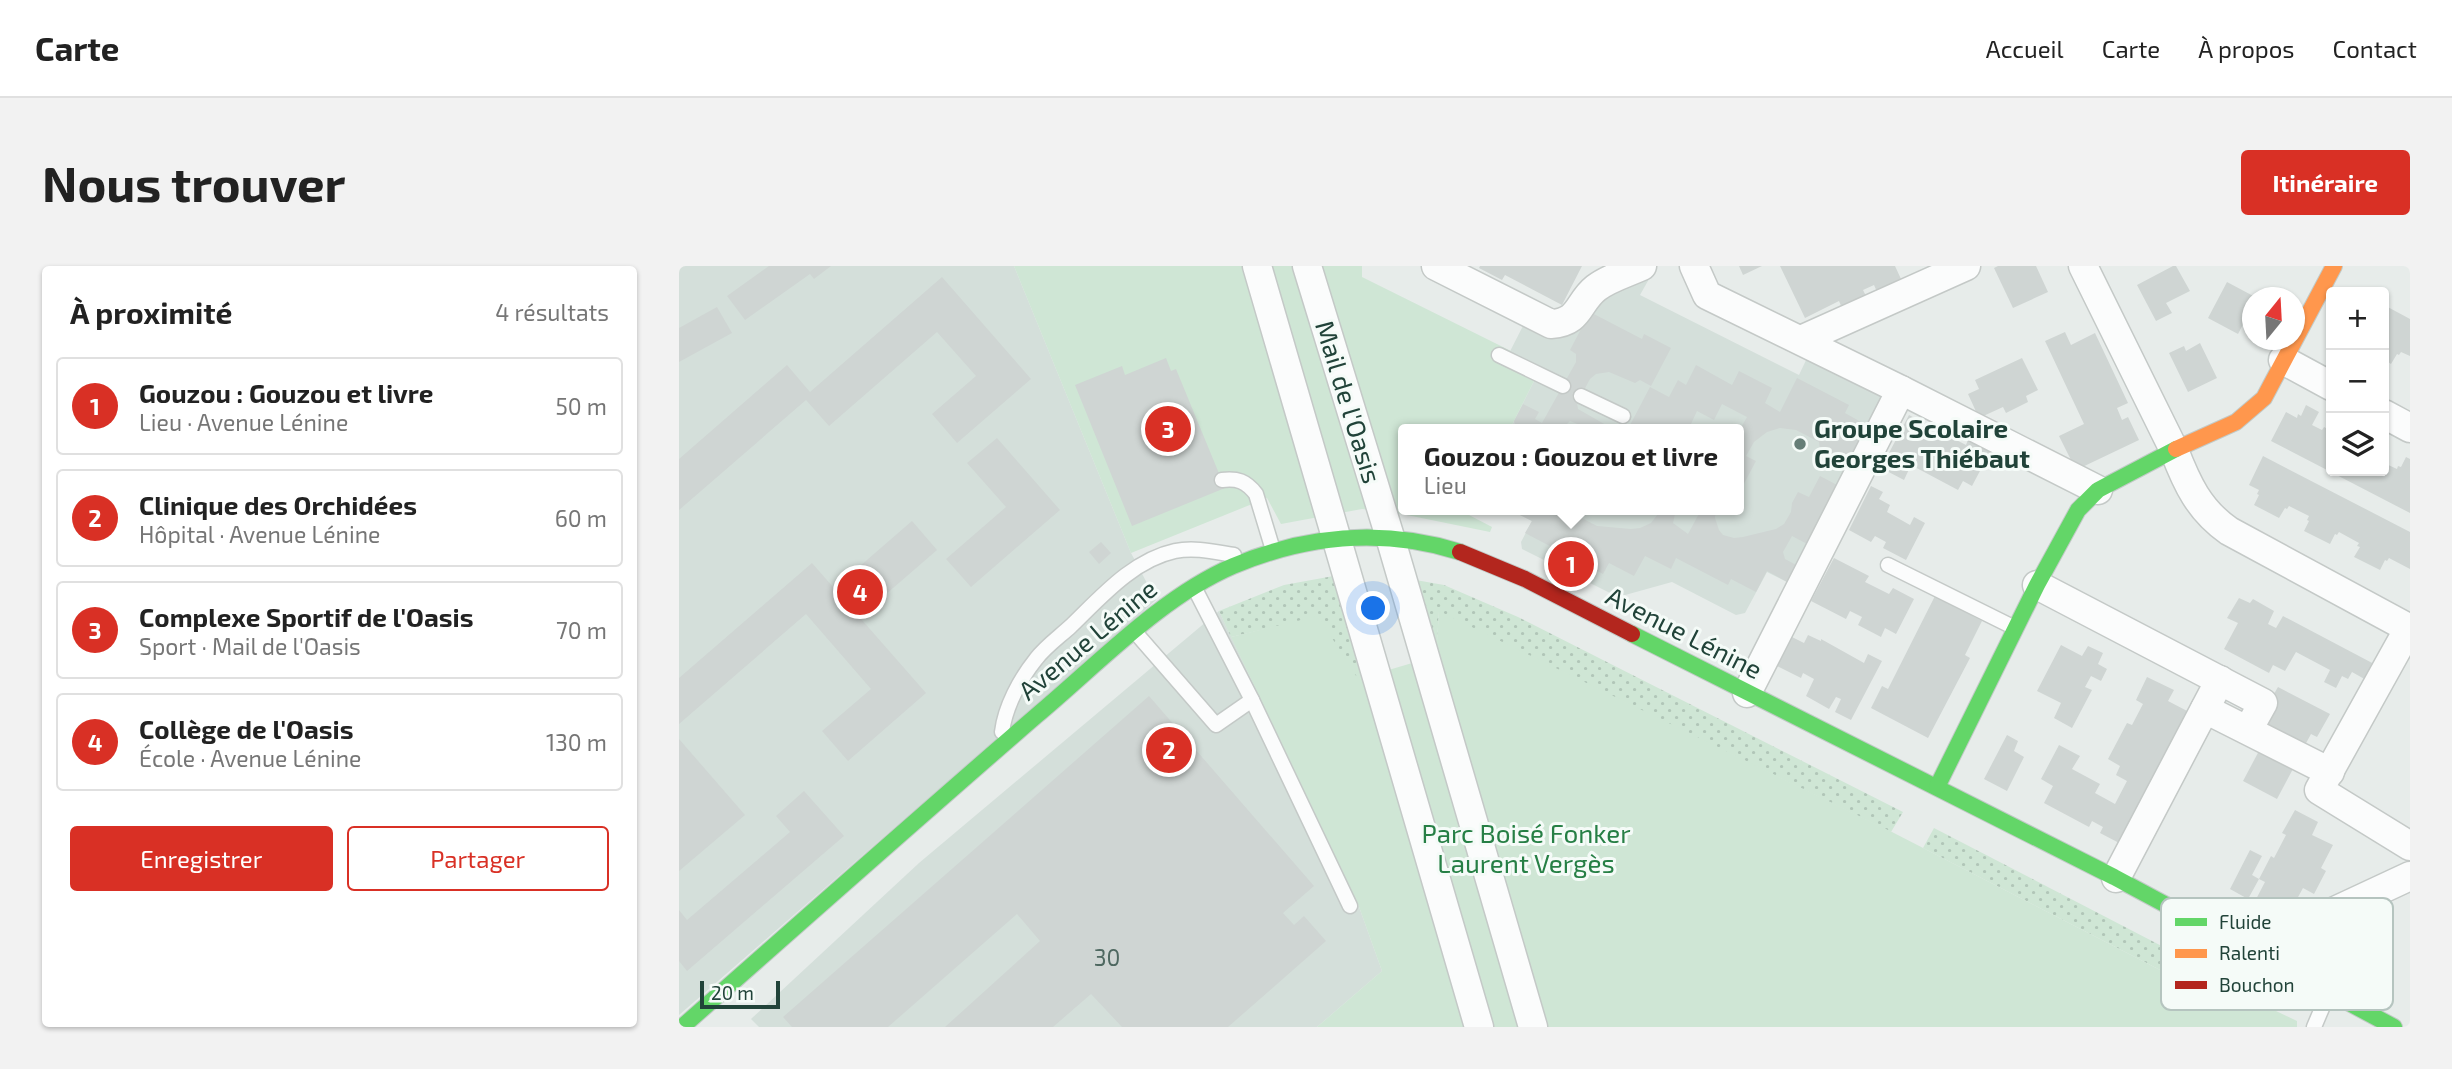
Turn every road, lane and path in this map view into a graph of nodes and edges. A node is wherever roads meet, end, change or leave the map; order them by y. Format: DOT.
graph roads {
  1 [pos="1257,266"];
  2 [pos="1307,266"];
  3 [pos="1436,266"];
  4 [pos="1642,266"];
  5 [pos="1694,266"];
  6 [pos="1966,266"];
  7 [pos="2083,266"];
  8 [pos="2334,266"];
  9 [pos="1801,340"];
  10 [pos="1499,355"];
  11 [pos="2283,360"];
  12 [pos="2326,383"];
  13 [pos="1563,386"];
  14 [pos="1901,390"];
  15 [pos="1581,396"];
  16 [pos="1623,416"];
  17 [pos="2389,417"];
  18 [pos="2410,428"];
  19 [pos="2174,450"];
  20 [pos="1222,480"];
  21 [pos="2098,490"];
  22 [pos="1390,537"];
  23 [pos="1335,538"];
  24 [pos="1273,550"];
  25 [pos="1249,558"];
  26 [pos="1888,565"];
  27 [pos="2037,585"];
  28 [pos="1194,586"];
  29 [pos="2015,628"];
  30 [pos="2409,628"];
  31 [pos="1134,631"];
  32 [pos="2220,680"];
  33 [pos="1747,693"];
  34 [pos="1252,700"];
  35 [pos="2205,709"];
  36 [pos="2248,730"];
  37 [pos="1001,747"];
  38 [pos="2330,772"];
  39 [pos="1937,787"];
  40 [pos="2410,846"];
  41 [pos="2410,876"];
  42 [pos="2116,878"];
  43 [pos="2363,898"];
  44 [pos="2161,902"];
  45 [pos="1350,906"];
  46 [pos="2321,1010"];
  47 [pos="2362,1010"];
  48 [pos="683,1022"];
  49 [pos="1479,1027"];
  50 [pos="1533,1027"];
  51 [pos="2314,1027"];
  52 [pos="2394,1027"];
  1 -- 23 [label="street, Mail de l'Oasis"];
  2 -- 22 [label="street, Mail de l'Oasis"];
  3 -- 4 [label="street"];
  5 -- 9 [label="street"];
  6 -- 9 [label="street"];
  7 -- 19 [label="street"];
  8 -- 11 [label="street"];
  9 -- 14 [label="street"];
  10 -- 13 [label="lane"];
  11 -- 12 [label="street"];
  11 -- 19 [label="street"];
  14 -- 21 [label="street"];
  14 -- 33 [label="street"];
  15 -- 16 [label="lane"];
  17 -- 18 [label="street"];
  19 -- 21 [label="street"];
  19 -- 30 [label="street"];
  20 -- 24 [label="lane"];
  21 -- 27 [label="street"];
  22 -- 23 [label="street, Avenue Lénine"];
  22 -- 33 [label="street, Avenue Lénine"];
  22 -- 50 [label="street, Mail de l'Oasis"];
  23 -- 24 [label="street, Avenue Lénine"];
  23 -- 49 [label="street, Mail de l'Oasis"];
  24 -- 25 [label="street, Avenue Lénine"];
  25 -- 28 [label="street, Avenue Lénine"];
  25 -- 37 [label="lane"];
  26 -- 29 [label="lane"];
  27 -- 29 [label="street"];
  27 -- 32 [label="street"];
  28 -- 31 [label="street, Avenue Lénine"];
  28 -- 34 [label="lane"];
  29 -- 39 [label="street"];
  30 -- 38 [label="street"];
  31 -- 34 [label="lane"];
  31 -- 37 [label="street, Avenue Lénine"];
  32 -- 35 [label="street"];
  32 -- 36 [label="street"];
  33 -- 39 [label="street, Avenue Lénine"];
  34 -- 45 [label="lane"];
  35 -- 36 [label="street"];
  35 -- 42 [label="street"];
  36 -- 38 [label="street"];
  37 -- 48 [label="street, Avenue Lénine"];
  38 -- 40 [label="street"];
  39 -- 42 [label="street, Avenue Lénine"];
  41 -- 43 [label="street"];
  42 -- 44 [label="street, Avenue Lénine"];
  46 -- 51 [label="lane"];
  47 -- 52 [label="street, Avenue Lénine"];
}
